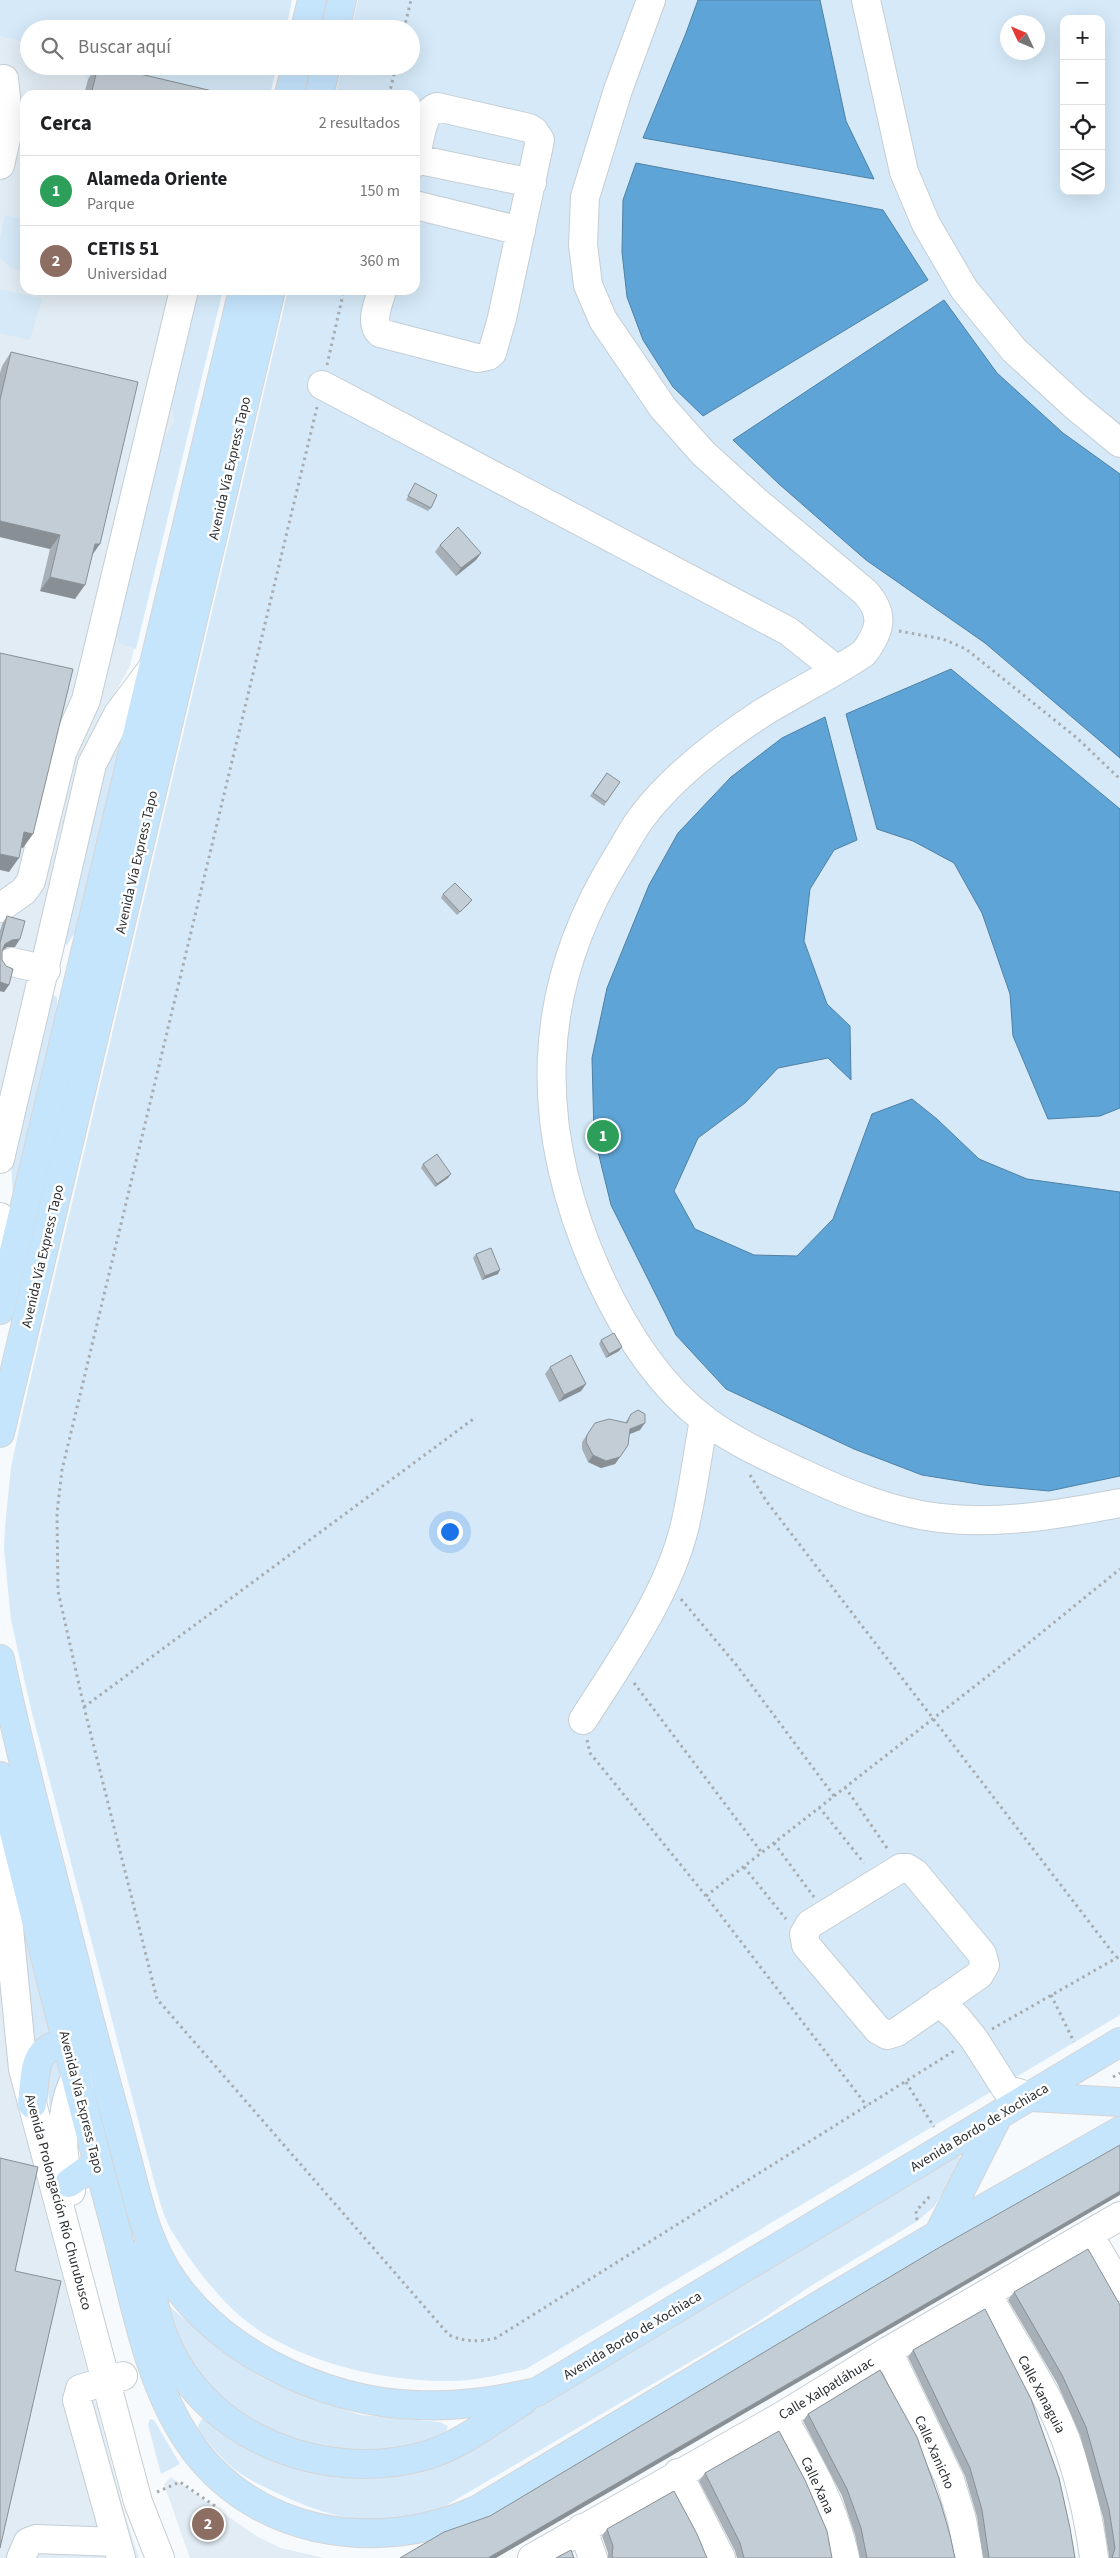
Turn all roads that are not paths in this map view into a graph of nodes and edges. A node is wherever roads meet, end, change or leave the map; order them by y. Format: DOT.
graph roads {
  1 [pos="312,0"];
  2 [pos="342,0"];
  3 [pos="651,0"];
  4 [pos="866,0"];
  5 [pos="307,20"];
  6 [pos="337,20"];
  7 [pos="294,75"];
  8 [pos="324,75"];
  9 [pos="4,79"];
  10 [pos="290,90"];
  11 [pos="320,90"];
  12 [pos="420,143"];
  13 [pos="420,162"];
  14 [pos="0,166"];
  15 [pos="532,183"];
  16 [pos="420,206"];
  17 [pos="521,231"];
  18 [pos="183,295"];
  19 [pos="242,295"];
  20 [pos="271,295"];
  21 [pos="381,295"];
  22 [pos="322,385"];
  23 [pos="1120,443"];
  24 [pos="154,666"];
  25 [pos="837,670"];
  26 [pos="0,908"];
  27 [pos="12,962"];
  28 [pos="46,970"];
  29 [pos="0,1159"];
  30 [pos="0,1217"];
  31 [pos="13,1255"];
  32 [pos="0,1310"];
  33 [pos="704,1420"];
  34 [pos="0,1433"];
  35 [pos="1120,1503"];
  36 [pos="0,1659"];
  37 [pos="583,1720"];
  38 [pos="0,1776"];
  39 [pos="0,1838"];
  40 [pos="939,2002"];
  41 [pos="93,2036"];
  42 [pos="67,2041"];
  43 [pos="1120,2042"];
  44 [pos="103,2070"];
  45 [pos="76,2077"];
  46 [pos="1116,2090"];
  47 [pos="1018,2092"];
  48 [pos="32,2104"];
  49 [pos="997,2118"];
  50 [pos="1120,2131"];
  51 [pos="101,2175"];
  52 [pos="69,2183"];
  53 [pos="1120,2216"];
  54 [pos="148,2233"];
  55 [pos="938,2235"];
  56 [pos="1089,2235"];
  57 [pos="1120,2287"];
  58 [pos="987,2294"];
  59 [pos="888,2351"];
  60 [pos="115,2379"];
  61 [pos="537,2392"];
  62 [pos="206,2402"];
  63 [pos="782,2416"];
  64 [pos="177,2424"];
  65 [pos="678,2473"];
  66 [pos="582,2528"];
  67 [pos="119,2550"];
  68 [pos="21,2558"];
  69 [pos="160,2558"];
  70 [pos="176,2558"];
  71 [pos="532,2558"];
  72 [pos="593,2558"];
  73 [pos="720,2558"];
  74 [pos="845,2558"];
  75 [pos="969,2558"];
  76 [pos="1094,2558"];
  1 -- 5 [label="main road"];
  2 -- 6 [label="main road"];
  3 -- 25 [label="street"];
  4 -- 23 [label="street"];
  7 -- 10 [label="main road"];
  8 -- 11 [label="main road"];
  9 -- 14 [label="street"];
  12 -- 15 [label="street"];
  13 -- 15 [label="street"];
  15 -- 17 [label="street"];
  16 -- 17 [label="street"];
  17 -- 21 [label="street"];
  18 -- 26 [label="street"];
  19 -- 24 [label="main road, Avenida Vía Express Tapo"];
  20 -- 34 [label="main road, Avenida Vía Express Tapo"];
  22 -- 25 [label="street"];
  24 -- 28 [label="street"];
  24 -- 31 [label="main road, Avenida Vía Express Tapo"];
  25 -- 33 [label="street"];
  27 -- 28 [label="street"];
  28 -- 29 [label="street"];
  30 -- 31 [label="street"];
  31 -- 32 [label="main road, Avenida Vía Express Tapo"];
  33 -- 35 [label="street"];
  33 -- 37 [label="street"];
  36 -- 41 [label="main road, Avenida Vía Express Tapo"];
  38 -- 42 [label="main road, Avenida Vía Express Tapo"];
  39 -- 48 [label="street, Avenida Prolongación Río Churubusco"];
  40 -- 40 [label="street"];
  40 -- 47 [label="street"];
  41 -- 42 [label="main road"];
  41 -- 44 [label="main road, Avenida Vía Express Tapo"];
  42 -- 45 [label="main road, Avenida Vía Express Tapo"];
  42 -- 48 [label="main road"];
  43 -- 47 [label="main road, Avenida Bordo de Xochiaca"];
  44 -- 45 [label="street"];
  44 -- 54 [label="main road, Avenida Vía Express Tapo"];
  45 -- 51 [label="main road, Avenida Vía Express Tapo"];
  45 -- 52 [label="street, Avenida Prolongación Río Churubusco"];
  46 -- 47 [label="main road"];
  47 -- 49 [label="main road, Avenida Bordo de Xochiaca"];
  48 -- 60 [label="street, Avenida Prolongación Río Churubusco"];
  49 -- 55 [label="main road"];
  49 -- 61 [label="main road, Avenida Bordo de Xochiaca"];
  50 -- 55 [label="main road"];
  51 -- 52 [label="main road"];
  51 -- 64 [label="main road, Avenida Vía Express Tapo"];
  52 -- 60 [label="street, Avenida Prolongación Río Churubusco"];
  53 -- 56 [label="street, Calle Xalpatláhuac"];
  54 -- 61 [label="main road, Avenida Bordo de Xochiaca"];
  54 -- 62 [label="main road"];
  55 -- 64 [label="main road"];
  56 -- 57 [label="street"];
  56 -- 58 [label="street, Calle Xalpatláhuac"];
  58 -- 59 [label="street, Calle Xalpatláhuac"];
  58 -- 76 [label="street, Calle Xanaguia"];
  59 -- 63 [label="street, Calle Xalpatláhuac"];
  59 -- 75 [label="street, Calle Xanicho"];
  60 -- 67 [label="street"];
  60 -- 69 [label="street, Avenida Prolongación Río Churubusco"];
  60 -- 70 [label="street, Avenida Prolongación Río Churubusco"];
  61 -- 62 [label="main road"];
  62 -- 64 [label="main road"];
  63 -- 65 [label="street, Calle Xalpatláhuac"];
  63 -- 74 [label="street, Calle Xana"];
  65 -- 66 [label="street, Calle Xalpatláhuac"];
  65 -- 73 [label="street"];
  66 -- 71 [label="street, Calle Xalpatláhuac"];
  66 -- 72 [label="street"];
  67 -- 68 [label="street"];
}
